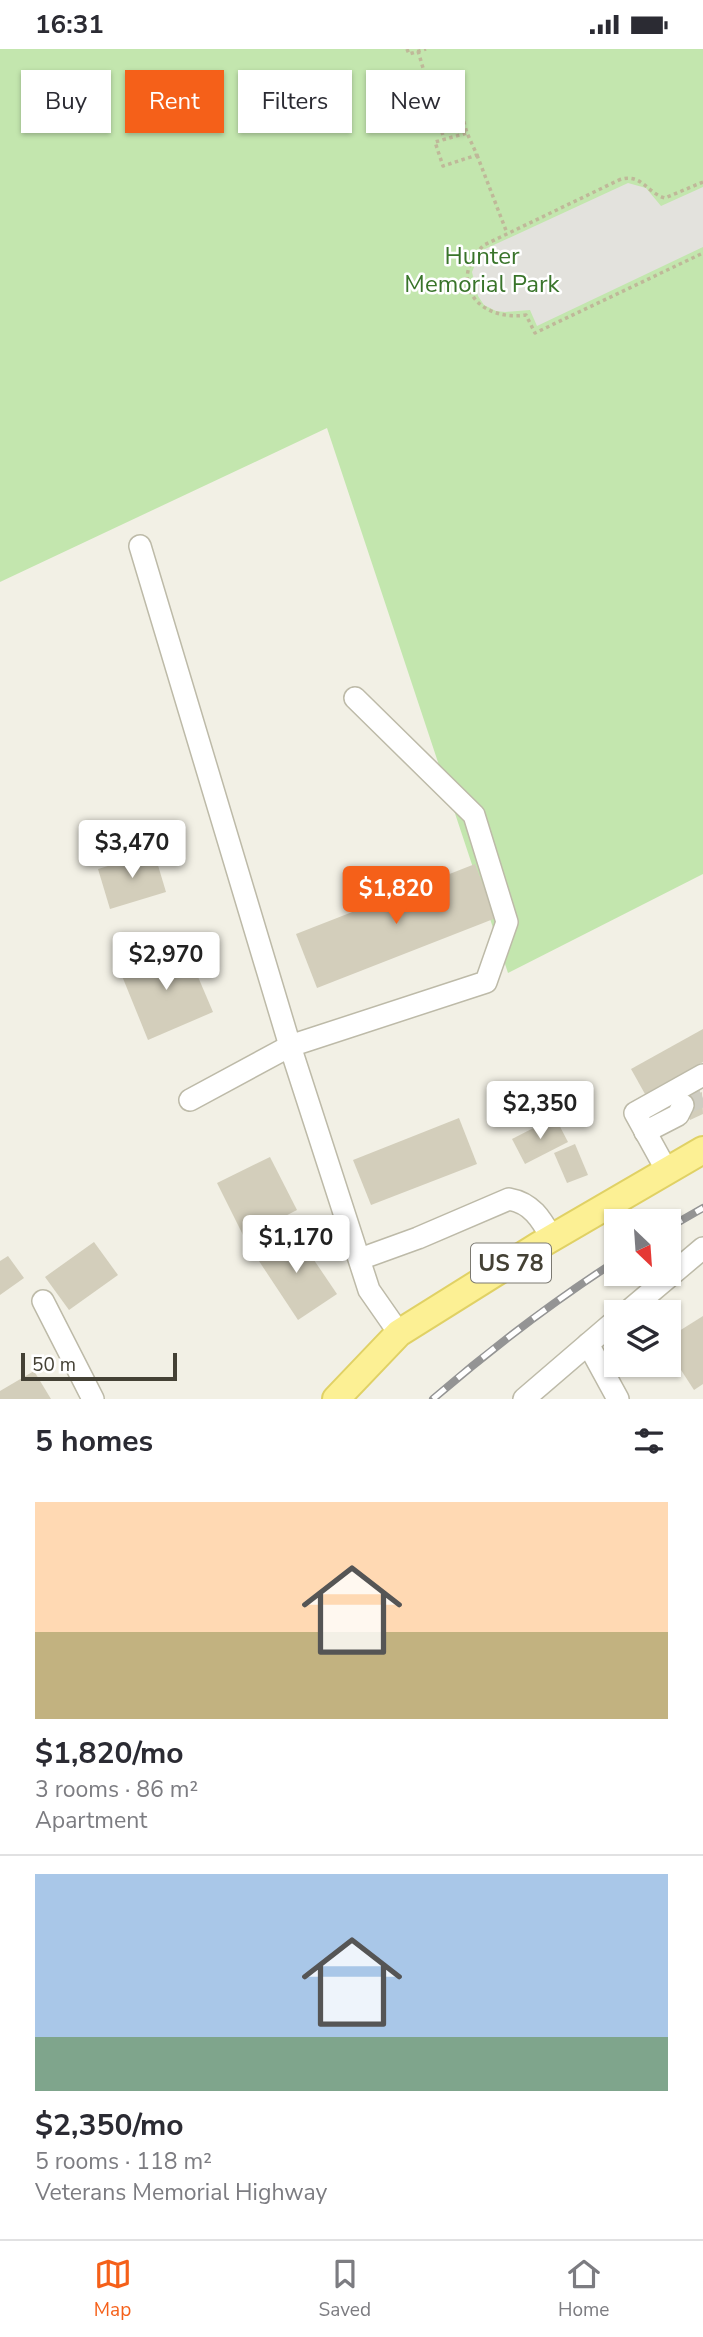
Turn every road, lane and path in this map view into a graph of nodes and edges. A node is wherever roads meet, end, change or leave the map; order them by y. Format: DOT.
graph roads {
  1 [pos="407,49"];
  2 [pos="426,49"];
  3 [pos="418,51"];
  4 [pos="424,70"];
  5 [pos="465,125"];
  6 [pos="467,132"];
  7 [pos="442,133"];
  8 [pos="444,139"];
  9 [pos="477,155"];
  10 [pos="703,182"];
  11 [pos="506,233"];
  12 [pos="703,253"];
  13 [pos="140,545"];
  14 [pos="355,698"];
  15 [pos="290,1046"];
  16 [pos="703,1075"];
  17 [pos="190,1100"];
  18 [pos="683,1112"];
  19 [pos="645,1132"];
  20 [pos="703,1150"];
  21 [pos="667,1171"];
  22 [pos="552,1238"];
  23 [pos="703,1248"];
  24 [pos="360,1259"];
  25 [pos="641,1300"];
  26 [pos="43,1301"];
  27 [pos="604,1331"];
  28 [pos="399,1333"];
  29 [pos="588,1344"];
  30 [pos="93,1399"];
  31 [pos="336,1399"];
  32 [pos="524,1399"];
  33 [pos="618,1399"];
  1 -- 3 [label="path"];
  2 -- 3 [label="path"];
  3 -- 4 [label="path"];
  5 -- 6 [label="path"];
  6 -- 8 [label="path"];
  6 -- 9 [label="path"];
  7 -- 8 [label="path"];
  8 -- 9 [label="path"];
  9 -- 11 [label="path"];
  10 -- 11 [label="path"];
  11 -- 12 [label="path"];
  13 -- 15 [label="street"];
  14 -- 15 [label="street"];
  15 -- 17 [label="street"];
  15 -- 24 [label="street"];
  16 -- 19 [label="street"];
  18 -- 19 [label="street"];
  19 -- 21 [label="street"];
  20 -- 21 [label="main road, US 78"];
  21 -- 22 [label="main road, US 78"];
  22 -- 24 [label="street"];
  22 -- 28 [label="main road, US 78"];
  23 -- 25 [label="street"];
  24 -- 28 [label="street"];
  26 -- 30 [label="street"];
  27 -- 29 [label="street"];
  28 -- 31 [label="main road, US 78"];
  29 -- 32 [label="street"];
  29 -- 33 [label="street"];
}
